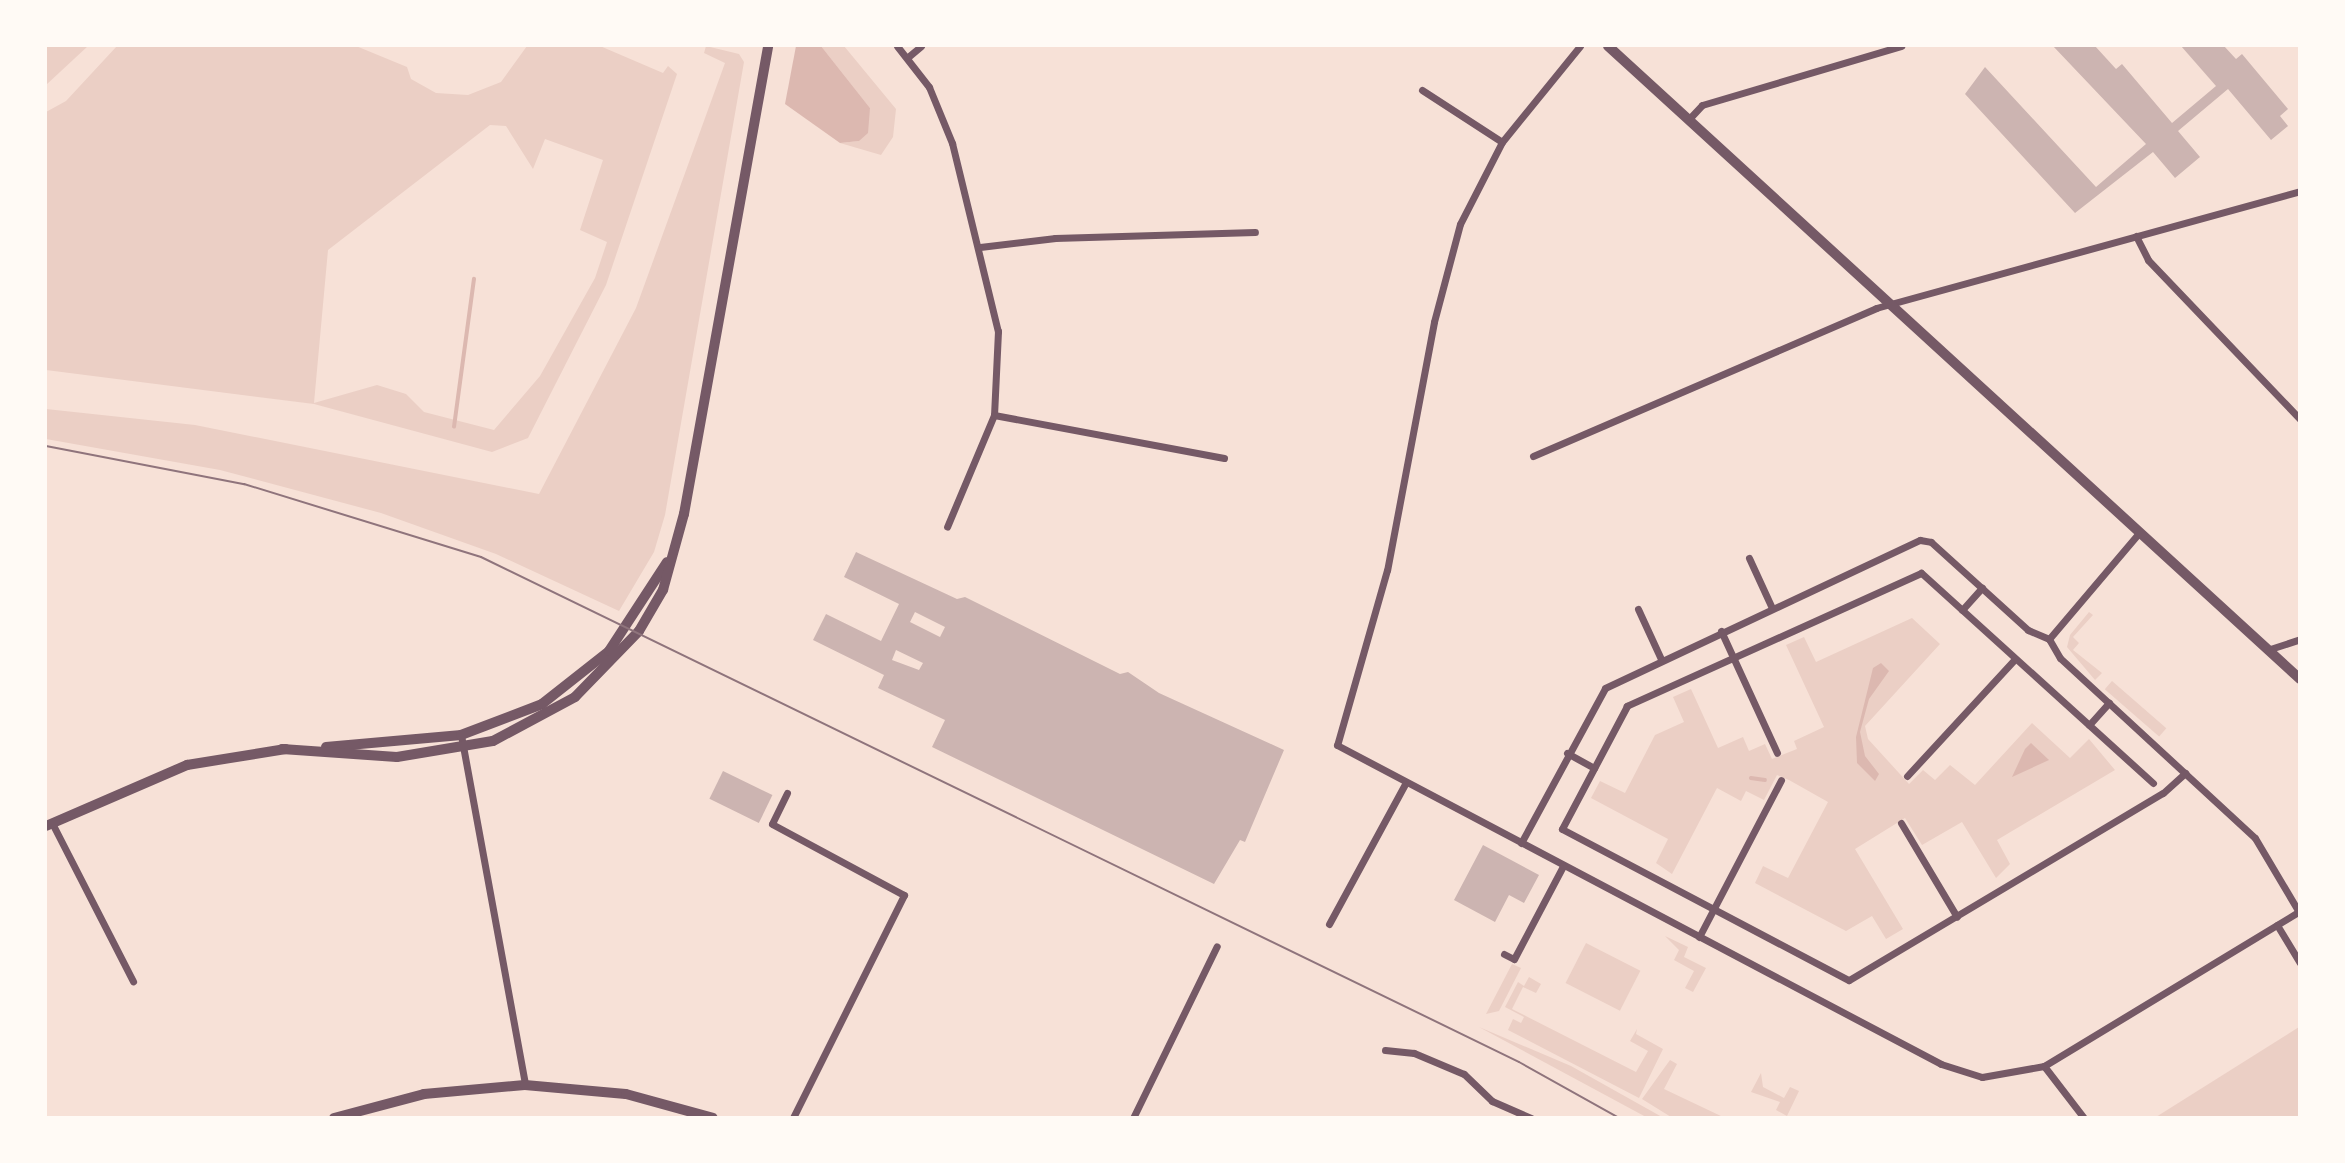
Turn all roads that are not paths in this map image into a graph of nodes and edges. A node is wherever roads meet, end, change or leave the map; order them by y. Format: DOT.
graph roads {
  1 [pos="768,46"];
  2 [pos="897,46"];
  3 [pos="921,46"];
  4 [pos="1580,46"];
  5 [pos="1608,46"];
  6 [pos="1901,46"];
  7 [pos="908,57"];
  8 [pos="1422,89"];
  9 [pos="1689,119"];
  10 [pos="1502,142"];
  11 [pos="2300,191"];
  12 [pos="1255,232"];
  13 [pos="2136,236"];
  14 [pos="980,247"];
  15 [pos="1891,304"];
  16 [pos="994,415"];
  17 [pos="2300,419"];
  18 [pos="1534,456"];
  19 [pos="1224,458"];
  20 [pos="947,527"];
  21 [pos="2138,534"];
  22 [pos="673,552"];
  23 [pos="1749,558"];
  24 [pos="1982,589"];
  25 [pos="1772,608"];
  26 [pos="1638,609"];
  27 [pos="1962,610"];
  28 [pos="1721,631"];
  29 [pos="2049,639"];
  30 [pos="2300,639"];
  31 [pos="2267,650"];
  32 [pos="1734,658"];
  33 [pos="1661,659"];
  34 [pos="2015,659"];
  35 [pos="2300,680"];
  36 [pos="2109,704"];
  37 [pos="2089,725"];
  38 [pos="461,735"];
  39 [pos="282,749"];
  40 [pos="465,749"];
  41 [pos="1567,753"];
  42 [pos="1777,753"];
  43 [pos="1594,768"];
  44 [pos="2185,773"];
  45 [pos="1907,776"];
  46 [pos="1781,780"];
  47 [pos="1405,783"];
  48 [pos="2153,783"];
  49 [pos="787,793"];
  50 [pos="1900,823"];
  51 [pos="49,825"];
  52 [pos="1521,843"];
  53 [pos="1563,866"];
  54 [pos="1713,909"];
  55 [pos="2299,912"];
  56 [pos="1956,917"];
  57 [pos="1329,924"];
  58 [pos="2277,925"];
  59 [pos="1699,937"];
  60 [pos="1217,946"];
  61 [pos="1504,954"];
  62 [pos="2300,963"];
  63 [pos="133,981"];
  64 [pos="1385,1050"];
  65 [pos="2045,1066"];
  66 [pos="525,1085"];
  67 [pos="334,1118"];
  68 [pos="713,1118"];
  69 [pos="793,1118"];
  70 [pos="1133,1118"];
  71 [pos="1531,1118"];
  72 [pos="2084,1118"];
  1 -- 22 [label="street"];
  2 -- 7 [label="street"];
  3 -- 7 [label="street"];
  4 -- 10 [label="street"];
  5 -- 9 [label="street"];
  6 -- 9 [label="street"];
  7 -- 14 [label="street"];
  8 -- 10 [label="street"];
  9 -- 15 [label="street"];
  10 -- 47 [label="street"];
  11 -- 13 [label="street"];
  12 -- 14 [label="street"];
  13 -- 15 [label="street"];
  13 -- 17 [label="street"];
  14 -- 16 [label="street"];
  15 -- 18 [label="street"];
  15 -- 21 [label="street"];
  16 -- 19 [label="street"];
  16 -- 20 [label="street"];
  21 -- 29 [label="street"];
  21 -- 31 [label="street"];
  22 -- 38 [label="street"];
  22 -- 40 [label="street"];
  23 -- 25 [label="street"];
  24 -- 25 [label="street"];
  24 -- 27 [label="street"];
  24 -- 29 [label="street"];
  25 -- 28 [label="street"];
  26 -- 33 [label="street"];
  27 -- 32 [label="street"];
  27 -- 34 [label="street"];
  28 -- 32 [label="street"];
  28 -- 33 [label="street"];
  29 -- 36 [label="street"];
  30 -- 31 [label="street"];
  31 -- 35 [label="street"];
  32 -- 42 [label="street"];
  32 -- 43 [label="street"];
  33 -- 41 [label="street"];
  34 -- 37 [label="street"];
  34 -- 45 [label="street"];
  36 -- 37 [label="street"];
  36 -- 44 [label="street"];
  37 -- 48 [label="street"];
  38 -- 39 [label="street"];
  38 -- 40 [label="street"];
  39 -- 40 [label="street"];
  39 -- 51 [label="street"];
  40 -- 66 [label="street"];
  41 -- 43 [label="street"];
  41 -- 52 [label="street"];
  43 -- 54 [label="street"];
  44 -- 55 [label="street"];
  44 -- 56 [label="street"];
  46 -- 54 [label="street"];
  47 -- 52 [label="street"];
  47 -- 57 [label="street"];
  49 -- 69 [label="street"];
  50 -- 56 [label="street"];
  51 -- 63 [label="street"];
  52 -- 53 [label="street"];
  53 -- 59 [label="street"];
  53 -- 61 [label="street"];
  54 -- 56 [label="street"];
  54 -- 59 [label="street"];
  55 -- 58 [label="street"];
  58 -- 62 [label="street"];
  58 -- 65 [label="street"];
  59 -- 65 [label="street"];
  60 -- 70 [label="street"];
  64 -- 71 [label="street"];
  65 -- 72 [label="street"];
  66 -- 67 [label="street"];
  66 -- 68 [label="street"];
}
